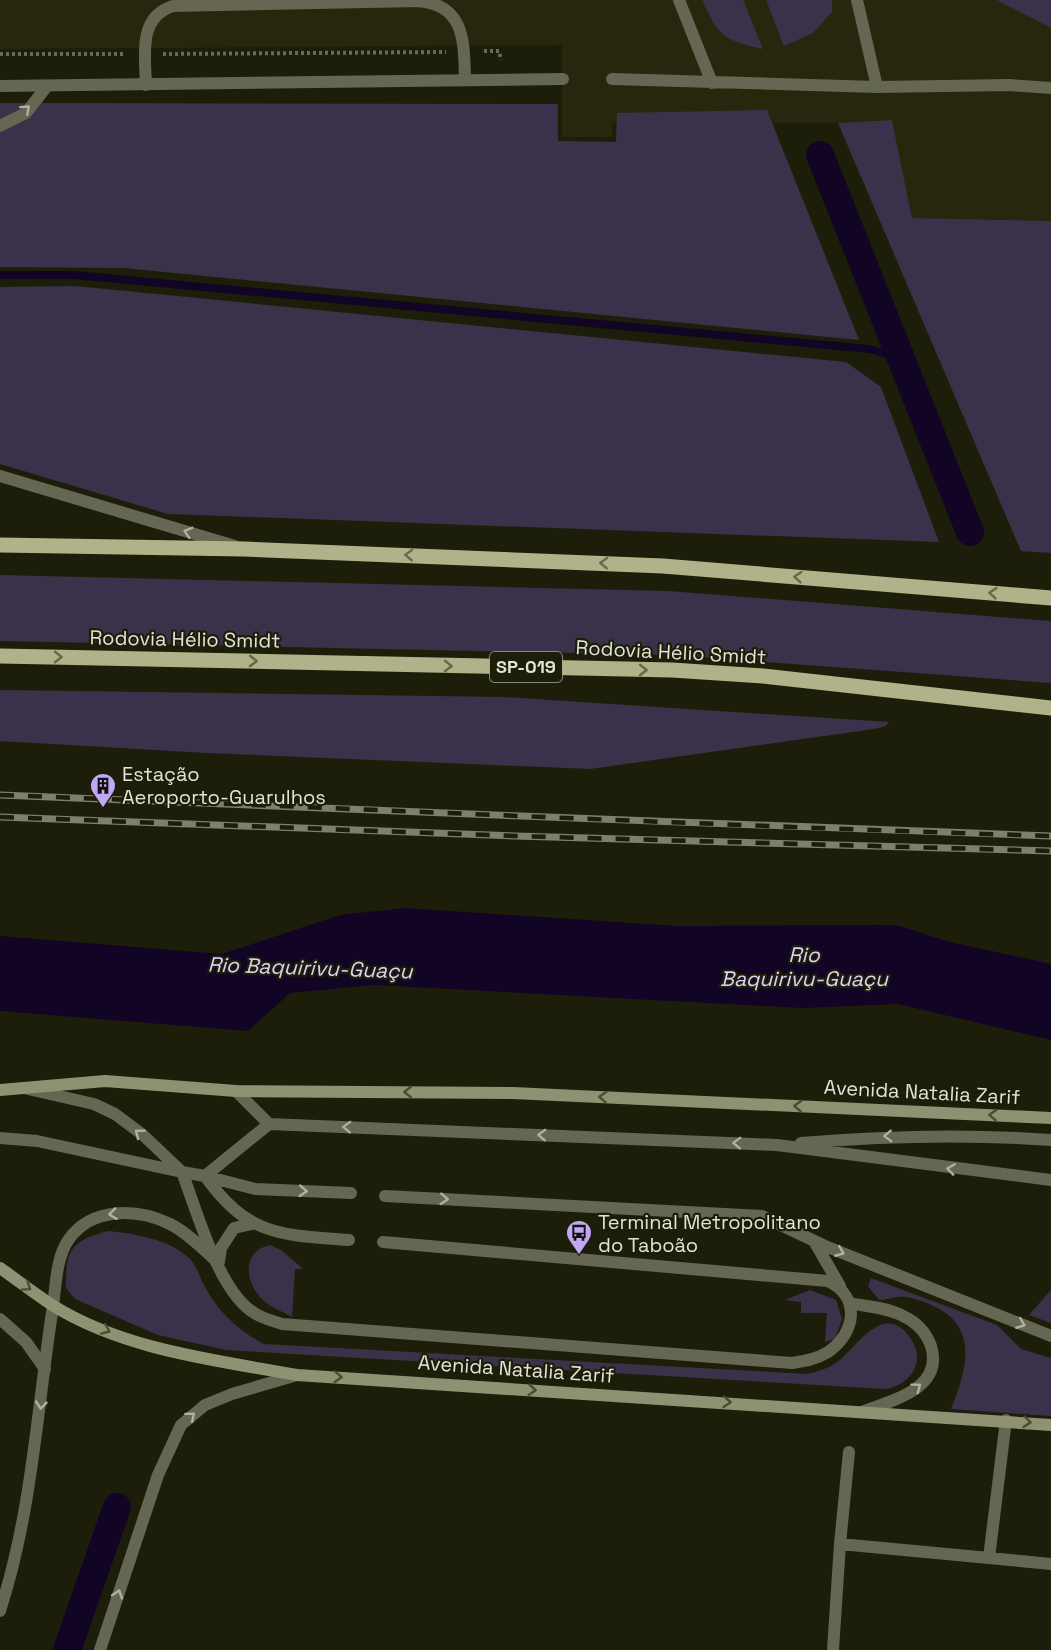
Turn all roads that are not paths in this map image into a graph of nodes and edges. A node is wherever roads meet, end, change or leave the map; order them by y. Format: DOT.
graph roads {
  1 [pos="679,0"];
  2 [pos="857,0"];
  3 [pos="563,79"];
  4 [pos="612,79"];
  5 [pos="465,80"];
  6 [pos="712,83"];
  7 [pos="146,85"];
  8 [pos="0,86"];
  9 [pos="47,86"];
  10 [pos="876,87"];
  11 [pos="1051,88"];
  12 [pos="0,126"];
  13 [pos="0,476"];
  14 [pos="0,545"];
  15 [pos="244,549"];
  16 [pos="1051,598"];
  17 [pos="0,656"];
  18 [pos="1051,708"];
  19 [pos="27,1089"];
  20 [pos="0,1090"];
  21 [pos="236,1091"];
  22 [pos="1051,1118"];
  23 [pos="269,1124"];
  24 [pos="0,1138"];
  25 [pos="1051,1140"];
  26 [pos="777,1145"];
  27 [pos="182,1172"];
  28 [pos="205,1176"];
  29 [pos="1051,1180"];
  30 [pos="351,1193"];
  31 [pos="385,1196"];
  32 [pos="252,1224"];
  33 [pos="812,1239"];
  34 [pos="349,1240"];
  35 [pos="383,1242"];
  36 [pos="218,1263"];
  37 [pos="0,1268"];
  38 [pos="840,1287"];
  39 [pos="850,1303"];
  40 [pos="53,1306"];
  41 [pos="0,1319"];
  42 [pos="1051,1336"];
  43 [pos="45,1369"];
  44 [pos="297,1375"];
  45 [pos="864,1411"];
  46 [pos="1006,1420"];
  47 [pos="1051,1425"];
  48 [pos="849,1452"];
  49 [pos="840,1544"];
  50 [pos="989,1558"];
  51 [pos="1051,1564"];
  52 [pos="0,1611"];
  53 [pos="100,1650"];
  54 [pos="833,1650"];
  1 -- 6 [label="street"];
  2 -- 10 [label="street"];
  3 -- 5 [label="street"];
  4 -- 6 [label="street"];
  5 -- 7 [label="street"];
  5 -- 7 [label="street"];
  6 -- 10 [label="street"];
  7 -- 9 [label="street"];
  8 -- 9 [label="street"];
  12 -- 9 [label="street, one-way"];
  10 -- 11 [label="street"];
  15 -- 13 [label="street, one-way"];
  14 -- 15 [label="main road"];
  16 -- 15 [label="main road, one-way"];
  17 -- 18 [label="main road, Rodovia Hélio Smidt / SP-019, one-way"];
  19 -- 20 [label="main road, Avenida Natalia Zarif"];
  19 -- 21 [label="main road, Avenida Natalia Zarif"];
  27 -- 19 [label="street, one-way"];
  22 -- 21 [label="main road, Avenida Natalia Zarif, one-way"];
  21 -- 23 [label="street"];
  26 -- 23 [label="street, one-way"];
  23 -- 28 [label="street"];
  24 -- 27 [label="street"];
  25 -- 26 [label="street, one-way"];
  29 -- 26 [label="street, one-way"];
  27 -- 28 [label="street"];
  27 -- 36 [label="street"];
  28 -- 30 [label="street, one-way"];
  28 -- 32 [label="street"];
  31 -- 33 [label="street, one-way"];
  32 -- 34 [label="street"];
  32 -- 36 [label="street"];
  33 -- 38 [label="street"];
  33 -- 42 [label="street, one-way"];
  35 -- 38 [label="street"];
  36 -- 39 [label="street"];
  36 -- 40 [label="street, one-way"];
  37 -- 40 [label="main road, Avenida Natalia Zarif, one-way"];
  38 -- 39 [label="street"];
  45 -- 39 [label="street, one-way"];
  40 -- 43 [label="street"];
  40 -- 44 [label="main road, Avenida Natalia Zarif, one-way"];
  41 -- 43 [label="street"];
  43 -- 52 [label="street, one-way"];
  44 -- 45 [label="main road, Avenida Natalia Zarif, one-way"];
  53 -- 44 [label="street, one-way"];
  45 -- 46 [label="main road, Avenida Natalia Zarif"];
  46 -- 47 [label="main road, Avenida Natalia Zarif, one-way"];
  46 -- 50 [label="street"];
  48 -- 49 [label="street"];
  49 -- 50 [label="street"];
  49 -- 54 [label="street"];
  50 -- 51 [label="street"];
}
